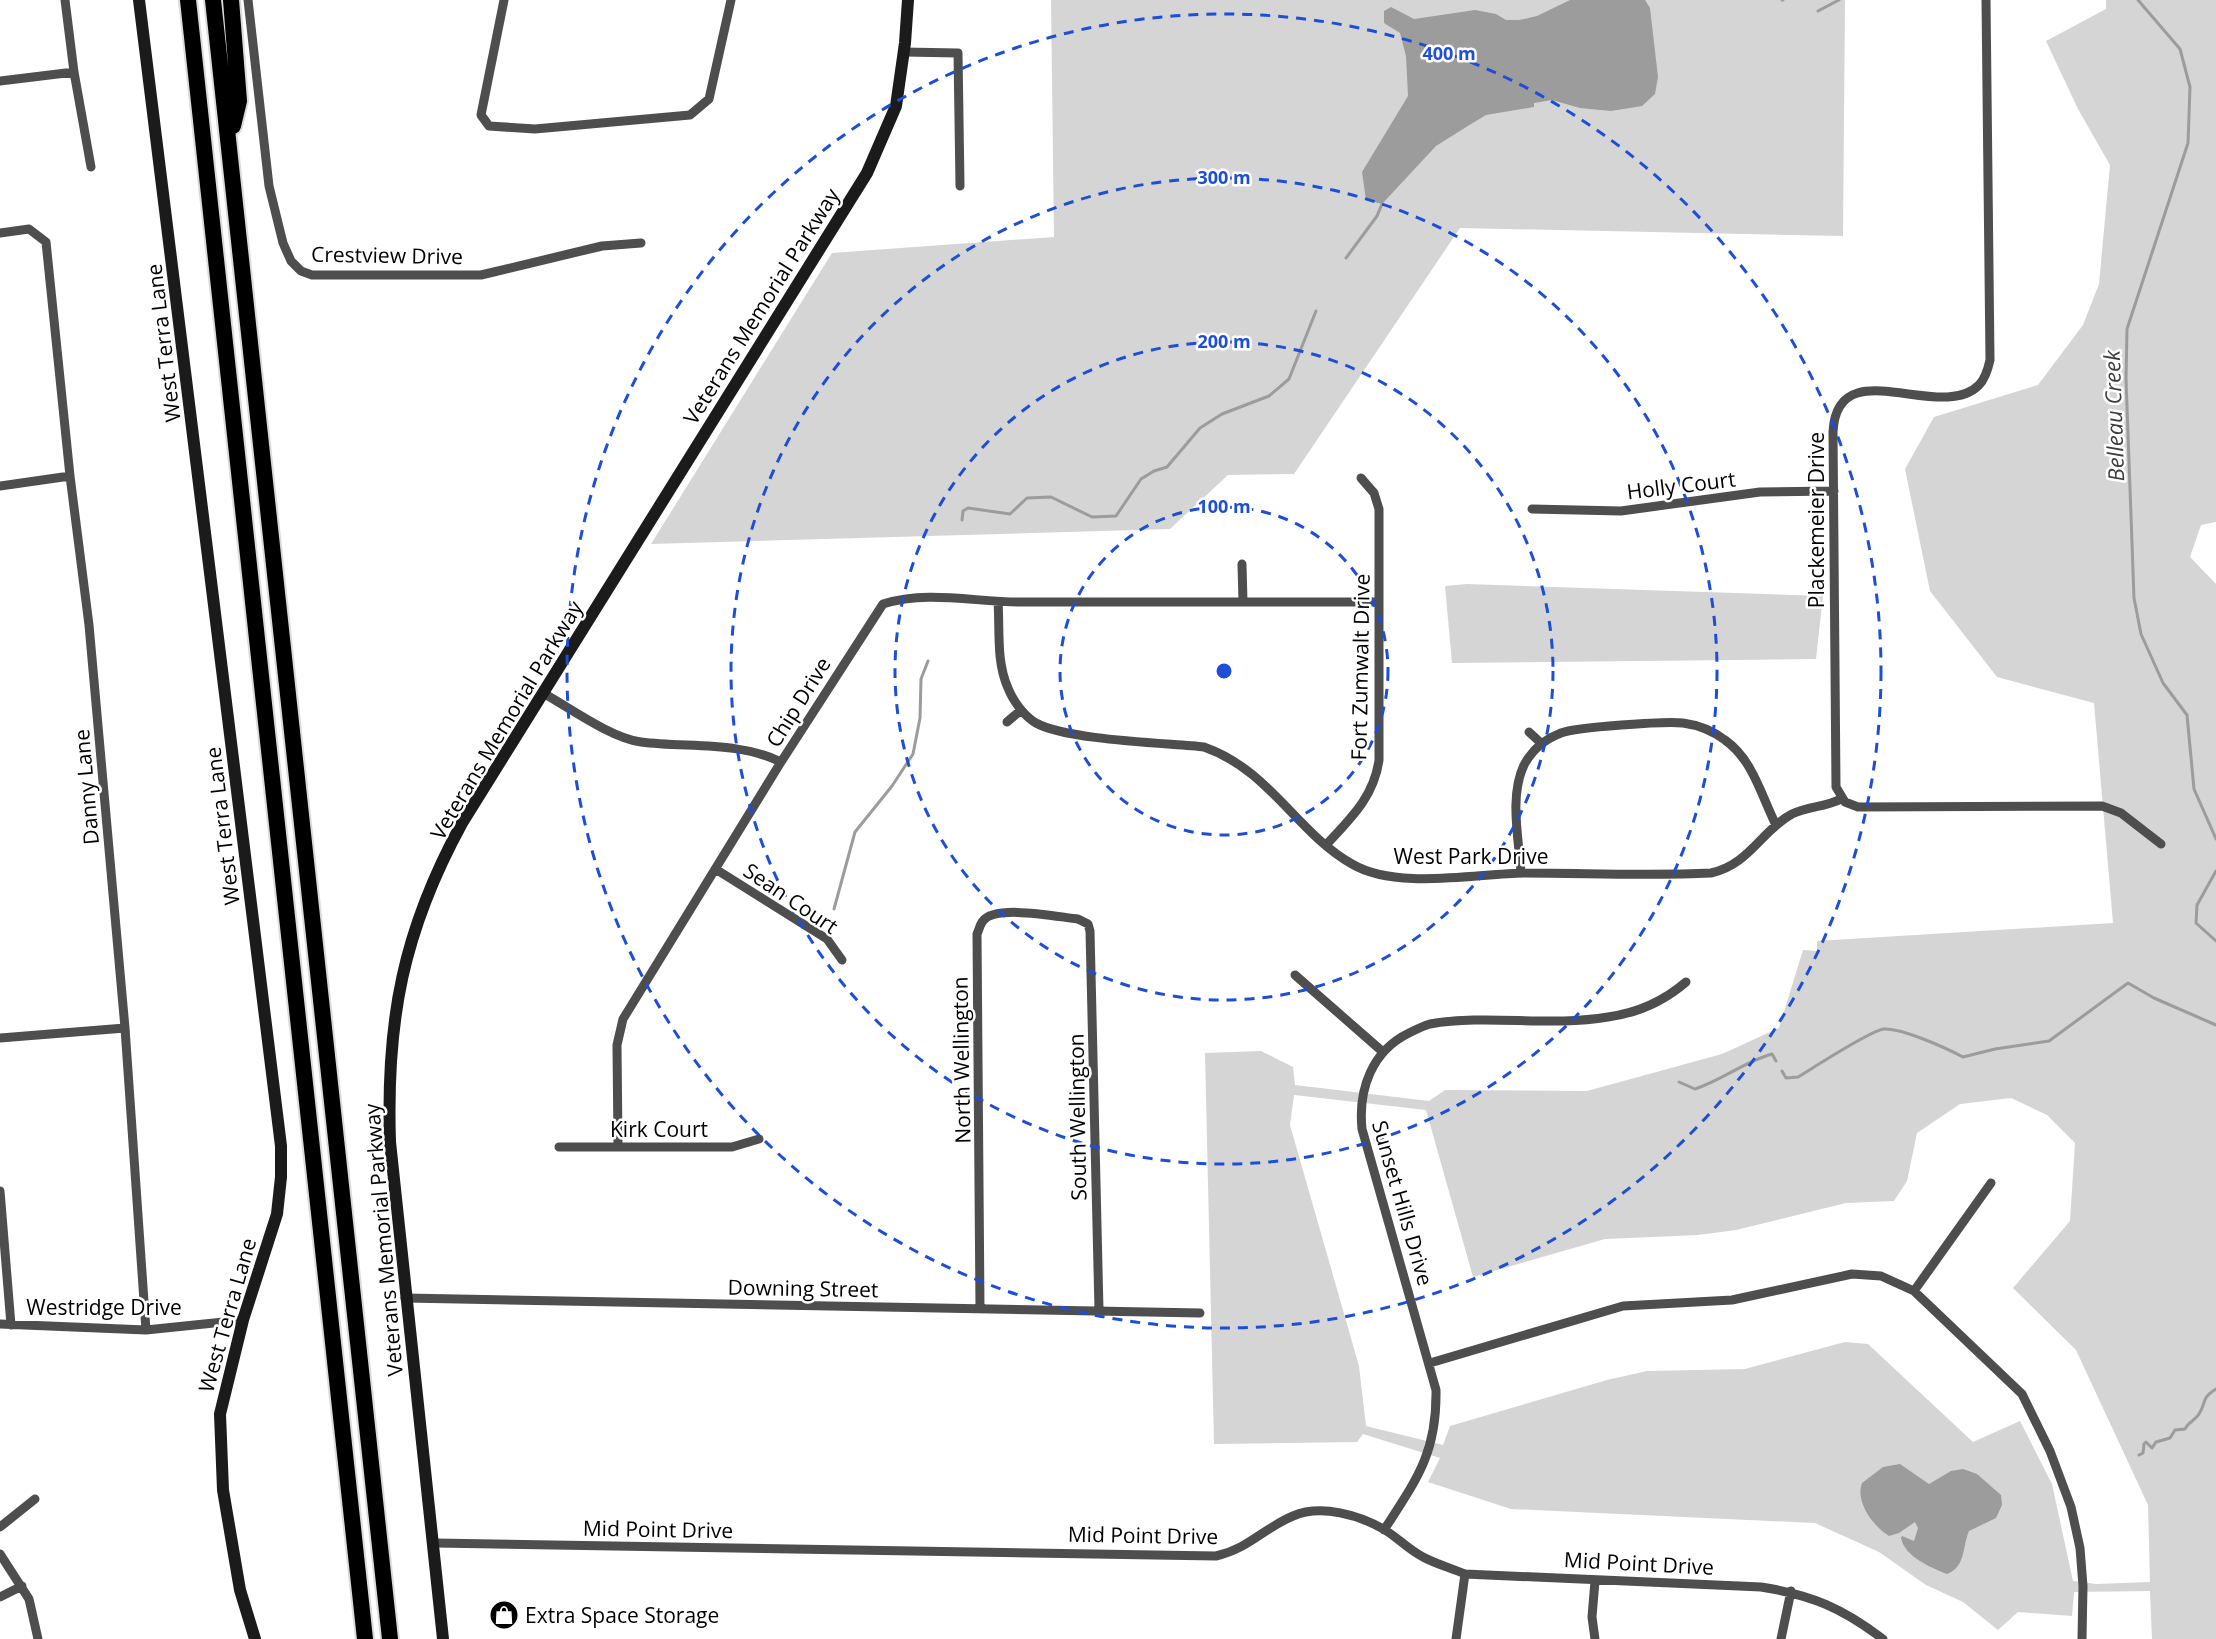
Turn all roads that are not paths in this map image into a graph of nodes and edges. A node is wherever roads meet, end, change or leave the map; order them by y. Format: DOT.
graph roads {
  1 [pos="65,0"];
  2 [pos="139,0"];
  3 [pos="188,0"];
  4 [pos="213,0"];
  5 [pos="231,0"];
  6 [pos="248,0"];
  7 [pos="504,0"];
  8 [pos="731,0"];
  9 [pos="908,0"];
  10 [pos="1986,0"];
  11 [pos="904,52"];
  12 [pos="74,72"];
  13 [pos="0,81"];
  14 [pos="230,139"];
  15 [pos="91,167"];
  16 [pos="960,186"];
  17 [pos="0,233"];
  18 [pos="641,243"];
  19 [pos="70,476"];
  20 [pos="1361,478"];
  21 [pos="0,486"];
  22 [pos="1834,491"];
  23 [pos="1532,509"];
  24 [pos="1242,564"];
  25 [pos="998,602"];
  26 [pos="1243,602"];
  27 [pos="1378,602"];
  28 [pos="543,693"];
  29 [pos="1022,710"];
  30 [pos="1007,722"];
  31 [pos="1529,732"];
  32 [pos="1542,744"];
  33 [pos="781,762"];
  34 [pos="1841,798"];
  35 [pos="1776,825"];
  36 [pos="2161,844"];
  37 [pos="1326,845"];
  38 [pos="717,870"];
  39 [pos="1521,873"];
  40 [pos="1088,924"];
  41 [pos="842,960"];
  42 [pos="1295,975"];
  43 [pos="1686,982"];
  44 [pos="125,1028"];
  45 [pos="0,1038"];
  46 [pos="1383,1052"];
  47 [pos="759,1139"];
  48 [pos="618,1146"];
  49 [pos="559,1147"];
  50 [pos="1991,1183"];
  51 [pos="0,1191"];
  52 [pos="1914,1291"];
  53 [pos="405,1298"];
  54 [pos="980,1309"];
  55 [pos="1099,1310"];
  56 [pos="1200,1313"];
  57 [pos="243,1320"];
  58 [pos="0,1324"];
  59 [pos="11,1325"];
  60 [pos="146,1330"];
  61 [pos="1430,1363"];
  62 [pos="35,1499"];
  63 [pos="0,1527"];
  64 [pos="1384,1530"];
  65 [pos="435,1543"];
  66 [pos="0,1554"];
  67 [pos="1465,1574"];
  68 [pos="1595,1581"];
  69 [pos="22,1586"];
  70 [pos="1791,1591"];
  71 [pos="0,1598"];
  72 [pos="38,1639"];
  73 [pos="255,1639"];
  74 [pos="365,1639"];
  75 [pos="390,1639"];
  76 [pos="443,1639"];
  77 [pos="1456,1639"];
  78 [pos="1595,1639"];
  79 [pos="1781,1639"];
  80 [pos="1883,1639"];
  81 [pos="2082,1639"];
  1 -- 12 [label="street"];
  2 -- 57 [label="street, West Terra Lane"];
  3 -- 74 [label="highway"];
  4 -- 14 [label="highway"];
  5 -- 14 [label="highway"];
  6 -- 18 [label="street, Crestview Drive"];
  7 -- 8 [label="street"];
  9 -- 11 [label="street, Veterans Memorial Parkway"];
  10 -- 22 [label="street, Plackemeier Drive"];
  11 -- 16 [label="street"];
  11 -- 28 [label="street, Veterans Memorial Parkway"];
  12 -- 13 [label="street"];
  12 -- 15 [label="street"];
  14 -- 75 [label="highway"];
  17 -- 19 [label="street, Danny Lane"];
  19 -- 21 [label="street"];
  19 -- 44 [label="street, Danny Lane"];
  20 -- 27 [label="street, Fort Zumwalt Drive"];
  22 -- 23 [label="street, Holly Court"];
  22 -- 34 [label="street, Plackemeier Drive"];
  24 -- 26 [label="street"];
  25 -- 26 [label="street, Chip Drive"];
  25 -- 29 [label="street, West Park Drive"];
  25 -- 33 [label="street, Chip Drive"];
  26 -- 27 [label="street, Chip Drive"];
  27 -- 37 [label="street, Fort Zumwalt Drive"];
  28 -- 33 [label="street"];
  28 -- 53 [label="street, Veterans Memorial Parkway"];
  29 -- 30 [label="street"];
  29 -- 37 [label="street, West Park Drive"];
  31 -- 32 [label="street"];
  32 -- 35 [label="street"];
  32 -- 39 [label="street"];
  33 -- 38 [label="street, Chip Drive"];
  34 -- 35 [label="street, West Park Drive"];
  34 -- 36 [label="street"];
  35 -- 39 [label="street, West Park Drive"];
  37 -- 39 [label="street, West Park Drive"];
  38 -- 41 [label="street, Sean Court"];
  38 -- 48 [label="street, Chip Drive"];
  40 -- 54 [label="street, North Wellington"];
  40 -- 55 [label="street, South Wellington"];
  42 -- 46 [label="street"];
  43 -- 46 [label="street, Sunset Hills Drive"];
  44 -- 45 [label="street"];
  44 -- 60 [label="street, Danny Lane"];
  46 -- 61 [label="street, Sunset Hills Drive"];
  47 -- 48 [label="street, Kirk Court"];
  48 -- 49 [label="street, Kirk Court"];
  50 -- 52 [label="street"];
  51 -- 59 [label="street"];
  52 -- 61 [label="street"];
  52 -- 81 [label="street"];
  53 -- 54 [label="street, Downing Street"];
  53 -- 65 [label="street, Veterans Memorial Parkway"];
  54 -- 55 [label="street, Downing Street"];
  55 -- 56 [label="street, Downing Street"];
  57 -- 60 [label="street, Westridge Drive"];
  57 -- 73 [label="street, West Terra Lane"];
  58 -- 59 [label="street, Westridge Drive"];
  59 -- 60 [label="street, Westridge Drive"];
  61 -- 64 [label="street, Sunset Hills Drive"];
  62 -- 63 [label="street"];
  64 -- 65 [label="street, Mid Point Drive"];
  64 -- 67 [label="street, Mid Point Drive"];
  65 -- 76 [label="street, Veterans Memorial Parkway"];
  66 -- 69 [label="street"];
  67 -- 68 [label="street, Mid Point Drive"];
  67 -- 77 [label="street"];
  68 -- 70 [label="street, Mid Point Drive"];
  68 -- 78 [label="street"];
  69 -- 71 [label="street"];
  69 -- 72 [label="street"];
  70 -- 79 [label="street"];
  70 -- 80 [label="street, Mid Point Drive"];
}
